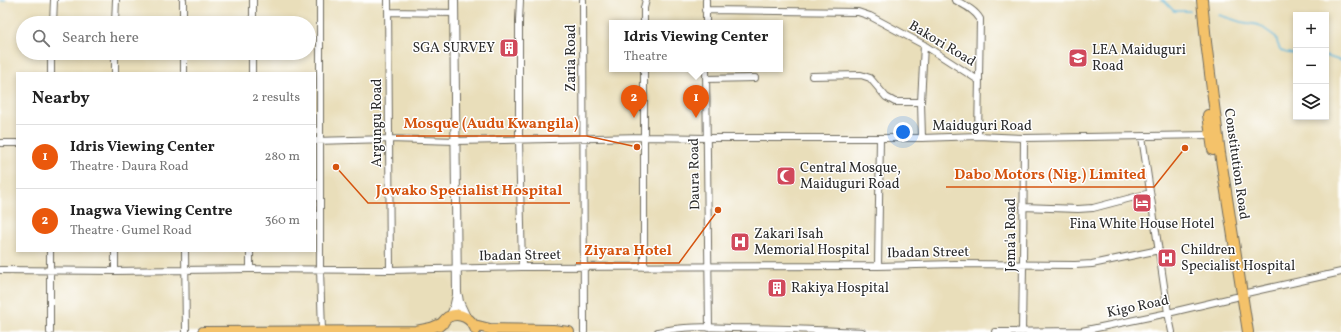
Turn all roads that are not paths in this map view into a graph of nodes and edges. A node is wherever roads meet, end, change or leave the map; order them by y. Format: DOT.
graph roads {
  1 [pos="54,0"];
  2 [pos="116,0"];
  3 [pos="183,0"];
  4 [pos="253,0"];
  5 [pos="320,0"];
  6 [pos="388,0"];
  7 [pos="454,0"];
  8 [pos="520,0"];
  9 [pos="583,0"];
  10 [pos="646,0"];
  11 [pos="706,0"];
  12 [pos="955,0"];
  13 [pos="1200,5"];
  14 [pos="706,10"];
  15 [pos="388,12"];
  16 [pos="455,13"];
  17 [pos="53,16"];
  18 [pos="115,16"];
  19 [pos="183,16"];
  20 [pos="252,16"];
  21 [pos="644,20"];
  22 [pos="706,20"];
  23 [pos="1201,21"];
  24 [pos="924,45"];
  25 [pos="52,60"];
  26 [pos="115,60"];
  27 [pos="184,60"];
  28 [pos="252,60"];
  29 [pos="51,72"];
  30 [pos="115,72"];
  31 [pos="184,72"];
  32 [pos="252,72"];
  33 [pos="644,72"];
  34 [pos="706,72"];
  35 [pos="812,76"];
  36 [pos="755,78"];
  37 [pos="706,79"];
  38 [pos="978,80"];
  39 [pos="921,102"];
  40 [pos="1210,135"];
  41 [pos="978,136"];
  42 [pos="644,137"];
  43 [pos="1142,137"];
  44 [pos="584,138"];
  45 [pos="706,138"];
  46 [pos="880,138"];
  47 [pos="922,138"];
  48 [pos="1024,138"];
  49 [pos="389,139"];
  50 [pos="519,140"];
  51 [pos="317,141"];
  52 [pos="456,141"];
  53 [pos="0,143"];
  54 [pos="16,143"];
  55 [pos="1150,193"];
  56 [pos="1023,207"];
  57 [pos="1159,250"];
  58 [pos="50,252"];
  59 [pos="115,252"];
  60 [pos="185,252"];
  61 [pos="250,252"];
  62 [pos="1023,265"];
  63 [pos="708,266"];
  64 [pos="878,266"];
  65 [pos="522,267"];
  66 [pos="644,267"];
  67 [pos="584,268"];
  68 [pos="250,269"];
  69 [pos="320,269"];
  70 [pos="458,269"];
  71 [pos="0,270"];
  72 [pos="50,270"];
  73 [pos="185,270"];
  74 [pos="390,270"];
  75 [pos="115,271"];
  76 [pos="1341,272"];
  77 [pos="458,295"];
  78 [pos="1239,296"];
  79 [pos="1168,313"];
  80 [pos="466,317"];
  81 [pos="446,320"];
  82 [pos="475,328"];
  83 [pos="709,328"];
  84 [pos="775,330"];
  85 [pos="322,331"];
  86 [pos="50,332"];
  87 [pos="186,332"];
  88 [pos="203,332"];
  89 [pos="437,332"];
  90 [pos="569,332"];
  91 [pos="584,332"];
  92 [pos="658,332"];
  93 [pos="862,332"];
  94 [pos="995,332"];
  95 [pos="1022,332"];
  96 [pos="1082,332"];
  97 [pos="1172,332"];
  98 [pos="1242,332"];
  99 [pos="1248,332"];
  1 -- 17 [label="street"];
  2 -- 18 [label="street"];
  3 -- 19 [label="street"];
  4 -- 20 [label="street"];
  5 -- 51 [label="street"];
  6 -- 15 [label="street, Argungu Road"];
  7 -- 16 [label="street"];
  8 -- 50 [label="street"];
  9 -- 44 [label="street, Zaria Road"];
  10 -- 21 [label="street"];
  11 -- 14 [label="street"];
  12 -- 38 [label="street"];
  13 -- 23 [label="main road, Constitution Road"];
  14 -- 22 [label="street"];
  14 -- 24 [label="street, Bakori Road"];
  15 -- 16 [label="street"];
  15 -- 49 [label="street, Argungu Road"];
  16 -- 52 [label="street"];
  23 -- 40 [label="main road, Constitution Road"];
  23 -- 78 [label="main road, Constitution Road"];
  24 -- 38 [label="street, Bakori Road"];
  24 -- 39 [label="street"];
  25 -- 29 [label="street"];
  26 -- 30 [label="street"];
  27 -- 31 [label="street"];
  28 -- 32 [label="street"];
  33 -- 42 [label="street"];
  34 -- 37 [label="street, Daura Road"];
  35 -- 39 [label="street"];
  36 -- 37 [label="street"];
  37 -- 45 [label="street, Daura Road"];
  38 -- 41 [label="street"];
  39 -- 47 [label="street"];
  40 -- 43 [label="street, Maiduguri Road"];
  40 -- 78 [label="main road, Constitution Road"];
  41 -- 47 [label="street, Maiduguri Road"];
  41 -- 48 [label="street, Maiduguri Road"];
  42 -- 44 [label="street, Maiduguri Road"];
  42 -- 45 [label="street, Maiduguri Road"];
  42 -- 66 [label="street"];
  43 -- 48 [label="street, Maiduguri Road"];
  43 -- 55 [label="street"];
  44 -- 50 [label="street, Maiduguri Road"];
  44 -- 67 [label="street, Zaria Road"];
  45 -- 46 [label="street, Maiduguri Road"];
  45 -- 63 [label="street, Daura Road"];
  46 -- 47 [label="street, Maiduguri Road"];
  46 -- 64 [label="street"];
  48 -- 56 [label="street, Jema'a Road"];
  49 -- 51 [label="street, Maiduguri Road"];
  49 -- 52 [label="street, Maiduguri Road"];
  49 -- 74 [label="street, Argungu Road"];
  50 -- 52 [label="street, Maiduguri Road"];
  50 -- 65 [label="street"];
  51 -- 69 [label="street"];
  52 -- 70 [label="street"];
  53 -- 54 [label="street"];
  55 -- 56 [label="street"];
  55 -- 57 [label="street"];
  56 -- 62 [label="street, Jema'a Road"];
  57 -- 62 [label="street, Ibadan Street"];
  57 -- 79 [label="street"];
  58 -- 72 [label="street"];
  59 -- 75 [label="street"];
  60 -- 73 [label="street"];
  61 -- 68 [label="street"];
  62 -- 64 [label="street, Ibadan Street"];
  62 -- 95 [label="street, Jema'a Road"];
  63 -- 64 [label="street, Ibadan Street"];
  63 -- 66 [label="street, Ibadan Street"];
  63 -- 83 [label="street, Daura Road"];
  65 -- 67 [label="street, Ibadan Street"];
  65 -- 70 [label="street, Ibadan Street"];
  66 -- 67 [label="street, Ibadan Street"];
  67 -- 91 [label="street, Zaria Road"];
  68 -- 69 [label="street, Ibadan Street"];
  68 -- 73 [label="street, Ibadan Street"];
  69 -- 74 [label="street, Ibadan Street"];
  69 -- 85 [label="street"];
  70 -- 74 [label="street, Ibadan Street"];
  70 -- 77 [label="street"];
  71 -- 72 [label="street, Ibadan Street"];
  72 -- 75 [label="street, Ibadan Street"];
  72 -- 86 [label="street"];
  73 -- 75 [label="street, Ibadan Street"];
  73 -- 87 [label="street"];
  76 -- 78 [label="street, Kigo Road"];
  77 -- 80 [label="street"];
  77 -- 81 [label="street"];
  78 -- 79 [label="street, Kigo Road"];
  78 -- 98 [label="main road, Constitution Road"];
  78 -- 99 [label="main road, Constitution Road"];
  79 -- 96 [label="street, Kigo Road"];
  79 -- 97 [label="street"];
  80 -- 81 [label="main road"];
  80 -- 82 [label="main road"];
  81 -- 85 [label="main road"];
  81 -- 89 [label="main road"];
  82 -- 90 [label="main road"];
  83 -- 84 [label="street"];
  83 -- 92 [label="street"];
  84 -- 93 [label="street"];
  85 -- 88 [label="main road"];
  94 -- 95 [label="street, Kigo Road"];
  95 -- 96 [label="street, Kigo Road"];
}
